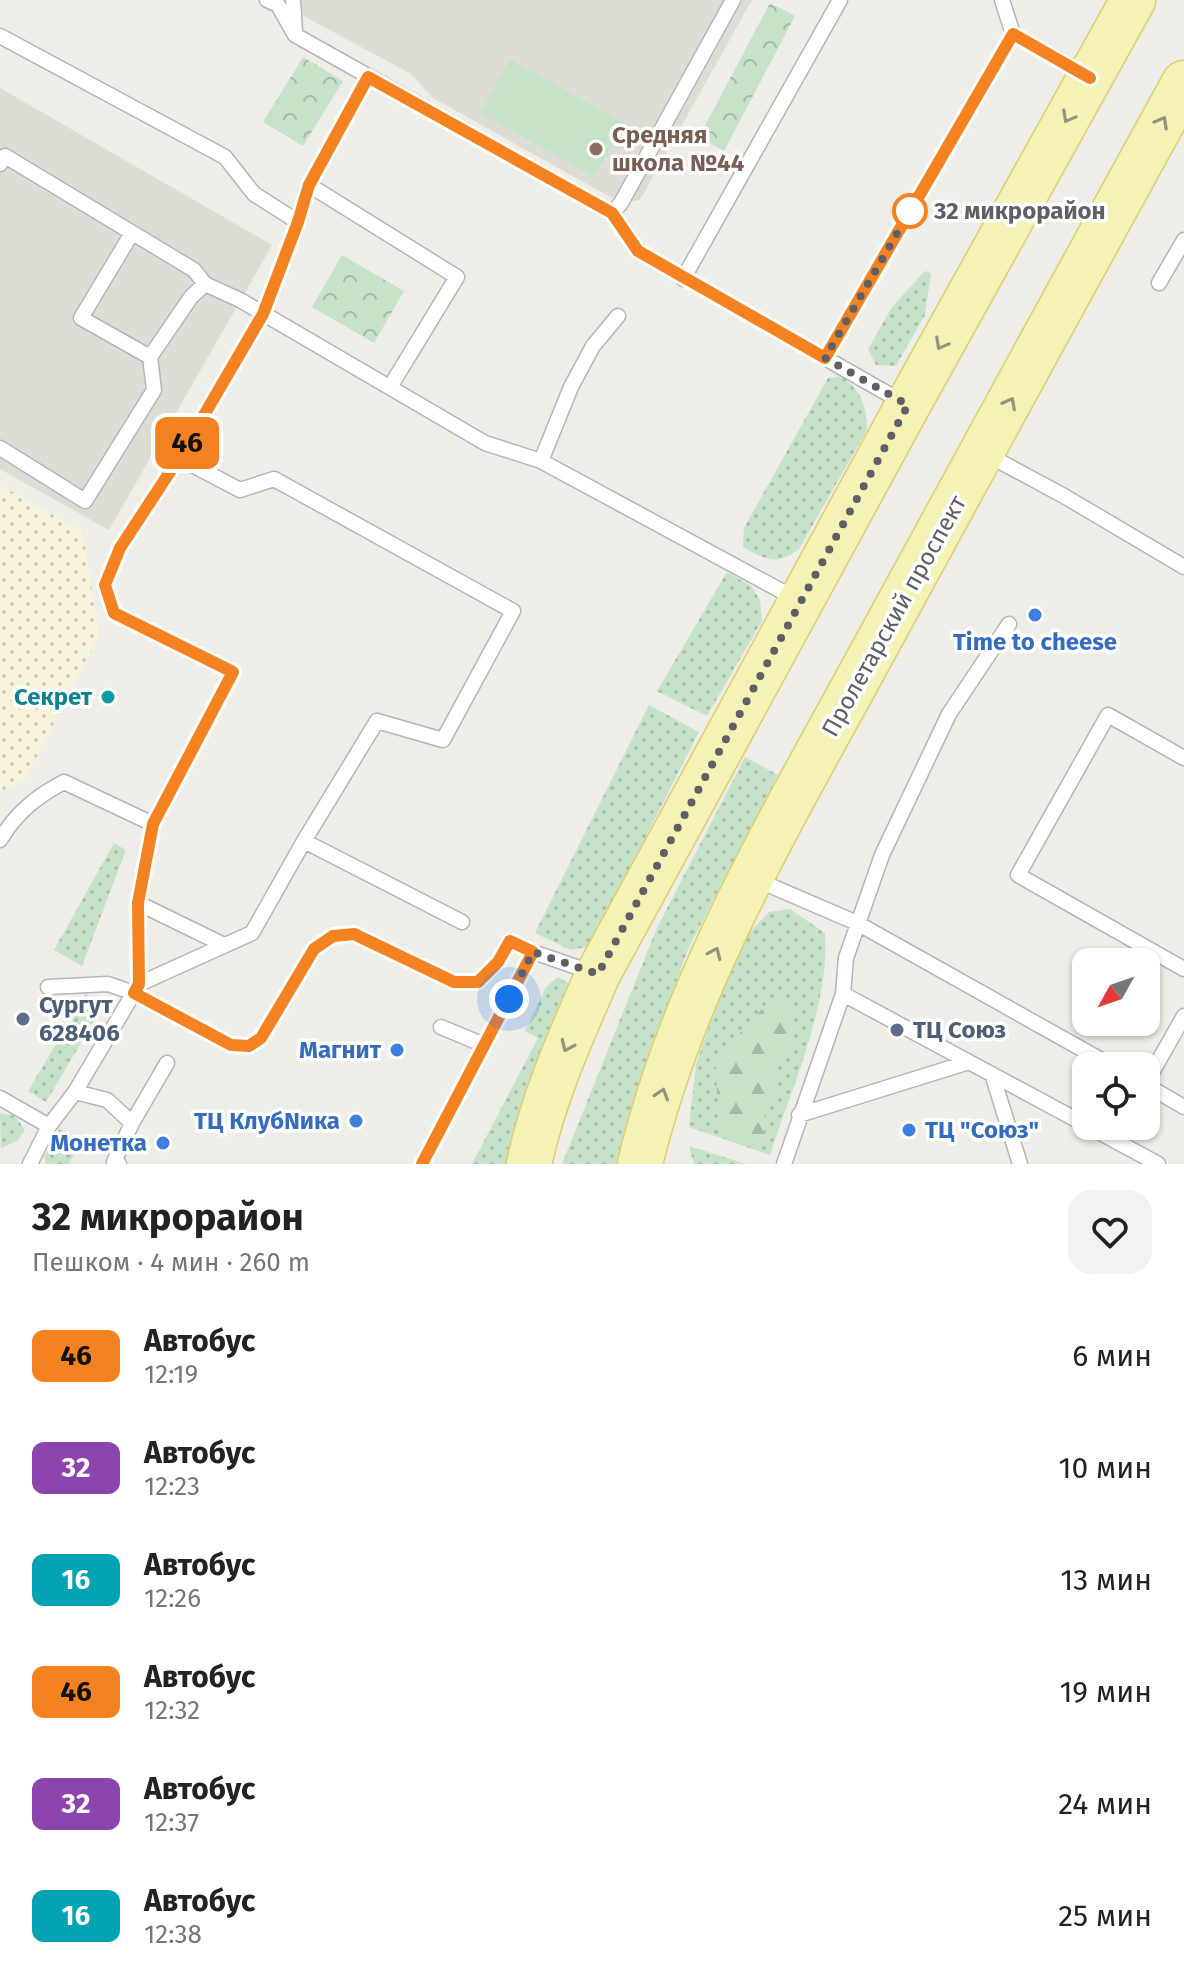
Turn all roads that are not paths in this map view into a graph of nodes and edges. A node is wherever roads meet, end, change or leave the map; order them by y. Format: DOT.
graph roads {
  1 [pos="267,0"];
  2 [pos="293,0"];
  3 [pos="733,0"];
  4 [pos="840,0"];
  5 [pos="1002,0"];
  6 [pos="1133,0"];
  7 [pos="1013,34"];
  8 [pos="295,35"];
  9 [pos="0,36"];
  10 [pos="368,77"];
  11 [pos="1090,78"];
  12 [pos="1184,83"];
  13 [pos="0,164"];
  14 [pos="309,185"];
  15 [pos="612,213"];
  16 [pos="298,222"];
  17 [pos="132,233"];
  18 [pos="1184,240"];
  19 [pos="683,279"];
  20 [pos="1159,283"];
  21 [pos="205,284"];
  22 [pos="263,314"];
  23 [pos="618,316"];
  24 [pos="150,357"];
  25 [pos="825,358"];
  26 [pos="390,387"];
  27 [pos="908,405"];
  28 [pos="0,448"];
  29 [pos="984,453"];
  30 [pos="179,458"];
  31 [pos="541,461"];
  32 [pos="1184,567"];
  33 [pos="802,602"];
  34 [pos="1009,624"];
  35 [pos="1184,758"];
  36 [pos="153,824"];
  37 [pos="0,840"];
  38 [pos="304,841"];
  39 [pos="752,878"];
  40 [pos="138,903"];
  41 [pos="462,922"];
  42 [pos="857,923"];
  43 [pos="224,945"];
  44 [pos="533,952"];
  45 [pos="1184,969"];
  46 [pos="598,974"];
  47 [pos="48,987"];
  48 [pos="136,989"];
  49 [pos="843,994"];
  50 [pos="1184,1016"];
  51 [pos="441,1027"];
  52 [pos="484,1045"];
  53 [pos="1087,1052"];
  54 [pos="1160,1059"];
  55 [pos="969,1062"];
  56 [pos="167,1063"];
  57 [pos="992,1074"];
  58 [pos="75,1092"];
  59 [pos="1160,1092"];
  60 [pos="0,1098"];
  61 [pos="1184,1107"];
  62 [pos="799,1115"];
  63 [pos="1072,1118"];
  64 [pos="132,1123"];
  65 [pos="49,1126"];
  66 [pos="1113,1140"];
  67 [pos="30,1164"];
  68 [pos="119,1164"];
  69 [pos="422,1164"];
  70 [pos="529,1164"];
  71 [pos="640,1164"];
  72 [pos="784,1164"];
  73 [pos="1020,1164"];
  74 [pos="1158,1164"];
  1 -- 8 [label="lane"];
  2 -- 8 [label="lane"];
  3 -- 15 [label="lane"];
  4 -- 19 [label="lane"];
  5 -- 7 [label="lane"];
  6 -- 11 [label="main road"];
  7 -- 11 [label="lane"];
  7 -- 25 [label="lane"];
  8 -- 10 [label="lane"];
  9 -- 16 [label="lane"];
  10 -- 14 [label="lane"];
  10 -- 15 [label="lane"];
  11 -- 27 [label="main road, one-way"];
  29 -- 12 [label="main road, Пролетарский проспект, one-way"];
  13 -- 17 [label="lane"];
  14 -- 16 [label="lane"];
  14 -- 26 [label="lane"];
  15 -- 19 [label="lane"];
  16 -- 22 [label="lane"];
  17 -- 21 [label="lane"];
  17 -- 24 [label="lane"];
  18 -- 20 [label="lane"];
  19 -- 25 [label="lane"];
  21 -- 22 [label="lane"];
  21 -- 24 [label="lane"];
  22 -- 26 [label="lane"];
  22 -- 30 [label="lane"];
  23 -- 31 [label="lane"];
  24 -- 28 [label="lane"];
  25 -- 27 [label="lane"];
  26 -- 31 [label="lane"];
  27 -- 33 [label="main road"];
  29 -- 32 [label="lane"];
  29 -- 39 [label="main road, Пролетарский проспект"];
  30 -- 36 [label="lane"];
  30 -- 38 [label="lane"];
  31 -- 33 [label="lane"];
  33 -- 46 [label="main road"];
  34 -- 42 [label="lane"];
  35 -- 45 [label="lane"];
  36 -- 37 [label="lane"];
  36 -- 40 [label="lane"];
  38 -- 41 [label="lane"];
  38 -- 43 [label="lane"];
  39 -- 42 [label="lane"];
  71 -- 39 [label="main road, Пролетарский проспект, one-way"];
  40 -- 43 [label="lane"];
  40 -- 48 [label="lane"];
  42 -- 49 [label="lane"];
  42 -- 53 [label="lane"];
  43 -- 48 [label="lane"];
  44 -- 46 [label="lane"];
  44 -- 48 [label="lane"];
  44 -- 52 [label="lane"];
  46 -- 70 [label="main road, one-way"];
  47 -- 48 [label="lane"];
  48 -- 58 [label="lane"];
  49 -- 55 [label="lane"];
  49 -- 62 [label="lane"];
  50 -- 54 [label="lane"];
  51 -- 52 [label="lane"];
  52 -- 69 [label="lane"];
  55 -- 57 [label="lane"];
  55 -- 62 [label="lane"];
  56 -- 64 [label="lane"];
  57 -- 63 [label="lane"];
  57 -- 73 [label="lane"];
  58 -- 64 [label="lane"];
  58 -- 65 [label="lane"];
  59 -- 61 [label="lane"];
  60 -- 65 [label="lane"];
  62 -- 72 [label="lane"];
  64 -- 68 [label="lane"];
  65 -- 67 [label="lane"];
  66 -- 74 [label="lane"];
}
